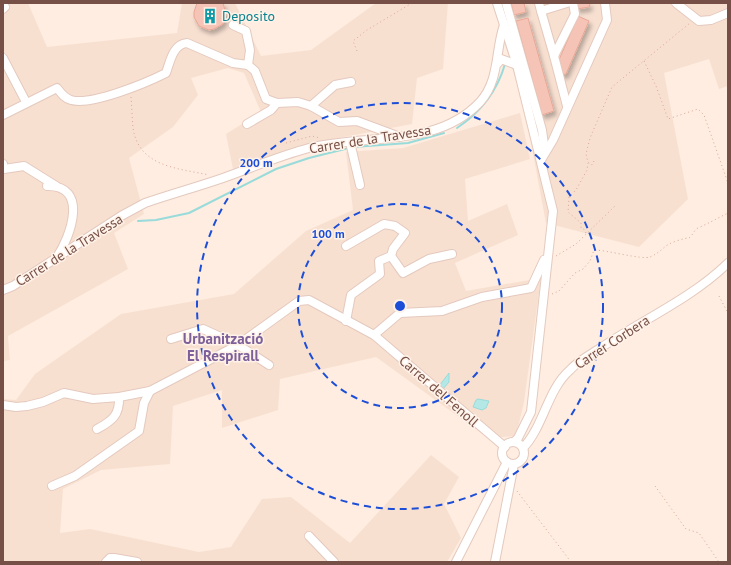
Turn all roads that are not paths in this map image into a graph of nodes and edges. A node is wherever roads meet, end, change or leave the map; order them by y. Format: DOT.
graph roads {
  1 [pos="497,3"];
  2 [pos="506,3"];
  3 [pos="567,3"];
  4 [pos="573,3"];
  5 [pos="605,3"];
  6 [pos="676,3"];
  7 [pos="540,7"];
  8 [pos="728,13"];
  9 [pos="233,25"];
  10 [pos="504,25"];
  11 [pos="511,46"];
  12 [pos="500,50"];
  13 [pos="554,56"];
  14 [pos="3,58"];
  15 [pos="500,61"];
  16 [pos="248,65"];
  17 [pos="517,65"];
  18 [pos="351,82"];
  19 [pos="26,102"];
  20 [pos="277,103"];
  21 [pos="311,106"];
  22 [pos="567,106"];
  23 [pos="3,115"];
  24 [pos="248,124"];
  25 [pos="558,129"];
  26 [pos="538,130"];
  27 [pos="401,137"];
  28 [pos="350,142"];
  29 [pos="545,152"];
  30 [pos="541,160"];
  31 [pos="3,164"];
  32 [pos="360,185"];
  33 [pos="47,186"];
  34 [pos="56,186"];
  35 [pos="346,246"];
  36 [pos="548,250"];
  37 [pos="452,254"];
  38 [pos="391,256"];
  39 [pos="55,259"];
  40 [pos="728,263"];
  41 [pos="3,290"];
  42 [pos="346,321"];
  43 [pos="374,335"];
  44 [pos="171,339"];
  45 [pos="238,345"];
  46 [pos="269,365"];
  47 [pos="150,391"];
  48 [pos="119,398"];
  49 [pos="3,405"];
  50 [pos="98,429"];
  51 [pos="514,442"];
  52 [pos="504,446"];
  53 [pos="523,448"];
  54 [pos="510,463"];
  55 [pos="52,486"];
  56 [pos="309,536"];
  57 [pos="106,562"];
  58 [pos="137,562"];
  59 [pos="334,562"];
  60 [pos="456,562"];
  61 [pos="495,562"];
  1 -- 10 [label="street"];
  2 -- 26 [label="street"];
  3 -- 7 [label="street"];
  4 -- 13 [label="street"];
  5 -- 22 [label="street"];
  6 -- 8 [label="street"];
  7 -- 13 [label="street"];
  9 -- 16 [label="street"];
  10 -- 11 [label="street"];
  10 -- 12 [label="street, Carrer de la Travessa"];
  11 -- 12 [label="street"];
  11 -- 15 [label="street, Carrer de la Travessa"];
  11 -- 17 [label="street"];
  12 -- 15 [label="street, Carrer de la Travessa"];
  13 -- 22 [label="street"];
  14 -- 19 [label="street"];
  15 -- 17 [label="street"];
  15 -- 27 [label="street, Carrer de la Travessa"];
  16 -- 19 [label="street"];
  16 -- 20 [label="street"];
  17 -- 26 [label="street"];
  18 -- 21 [label="street"];
  19 -- 23 [label="street"];
  20 -- 21 [label="street"];
  20 -- 24 [label="street"];
  21 -- 27 [label="street"];
  22 -- 25 [label="street"];
  25 -- 26 [label="street"];
  25 -- 29 [label="street"];
  26 -- 29 [label="street"];
  26 -- 30 [label="street"];
  27 -- 28 [label="street, Carrer de la Travessa"];
  28 -- 32 [label="street"];
  28 -- 39 [label="street, Carrer de la Travessa"];
  29 -- 30 [label="street"];
  30 -- 36 [label="street"];
  31 -- 34 [label="street"];
  33 -- 34 [label="street"];
  34 -- 39 [label="street"];
  35 -- 38 [label="street"];
  36 -- 43 [label="street"];
  36 -- 51 [label="street"];
  37 -- 38 [label="street"];
  38 -- 42 [label="street"];
  39 -- 41 [label="street, Carrer de la Travessa"];
  40 -- 53 [label="street, Carrer Corbera"];
  42 -- 43 [label="street, Carrer del Fenoll"];
  42 -- 45 [label="street, Carrer del Fenoll"];
  43 -- 52 [label="street, Carrer del Fenoll"];
  44 -- 45 [label="street"];
  45 -- 46 [label="street"];
  45 -- 47 [label="street, Carrer del Fenoll"];
  47 -- 48 [label="street, Carrer del Fenoll"];
  47 -- 55 [label="street"];
  48 -- 49 [label="street, Carrer del Fenoll"];
  48 -- 50 [label="street"];
  51 -- 52 [label="street"];
  51 -- 53 [label="street"];
  52 -- 54 [label="street"];
  53 -- 54 [label="street"];
  54 -- 60 [label="street"];
  54 -- 61 [label="street"];
  56 -- 59 [label="street"];
  57 -- 58 [label="street"];
}
